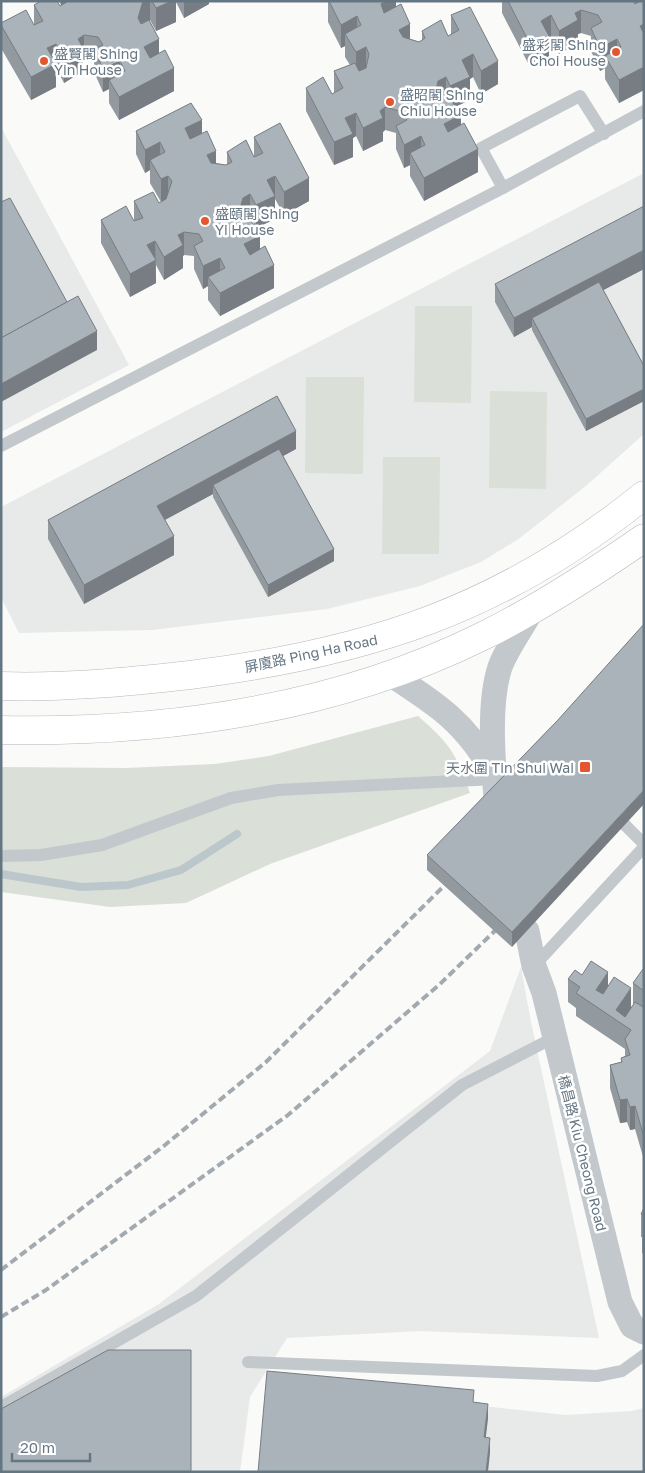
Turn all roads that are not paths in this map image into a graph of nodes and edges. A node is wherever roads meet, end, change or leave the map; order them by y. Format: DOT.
graph roads {
  1 [pos="644,111"];
  2 [pos="604,134"];
  3 [pos="503,188"];
  4 [pos="1,446"];
  5 [pos="644,495"];
  6 [pos="644,538"];
  7 [pos="532,610"];
  8 [pos="390,674"];
  9 [pos="1,686"];
  10 [pos="1,730"];
  11 [pos="495,783"];
  12 [pos="625,825"];
  13 [pos="644,845"];
  14 [pos="1,856"];
  15 [pos="527,931"];
  16 [pos="534,966"];
  17 [pos="555,1037"];
  18 [pos="644,1332"];
  19 [pos="644,1356"];
  20 [pos="248,1362"];
  21 [pos="1,1407"];
  1 -- 2 [label="lane"];
  2 -- 3 [label="lane"];
  2 -- 3 [label="lane"];
  3 -- 4 [label="lane"];
  5 -- 9 [label="main road, 屏廈路 Ping Ha Road"];
  6 -- 7 [label="main road"];
  7 -- 8 [label="main road"];
  7 -- 11 [label="street"];
  8 -- 10 [label="main road"];
  8 -- 11 [label="street"];
  11 -- 14 [label="lane"];
  12 -- 13 [label="lane"];
  13 -- 16 [label="lane"];
  15 -- 16 [label="street, 橋昌路 Kiu Cheong Road"];
  16 -- 17 [label="street, 橋昌路 Kiu Cheong Road"];
  17 -- 18 [label="street, 橋昌路 Kiu Cheong Road"];
  17 -- 21 [label="lane"];
  19 -- 20 [label="lane"];
}
